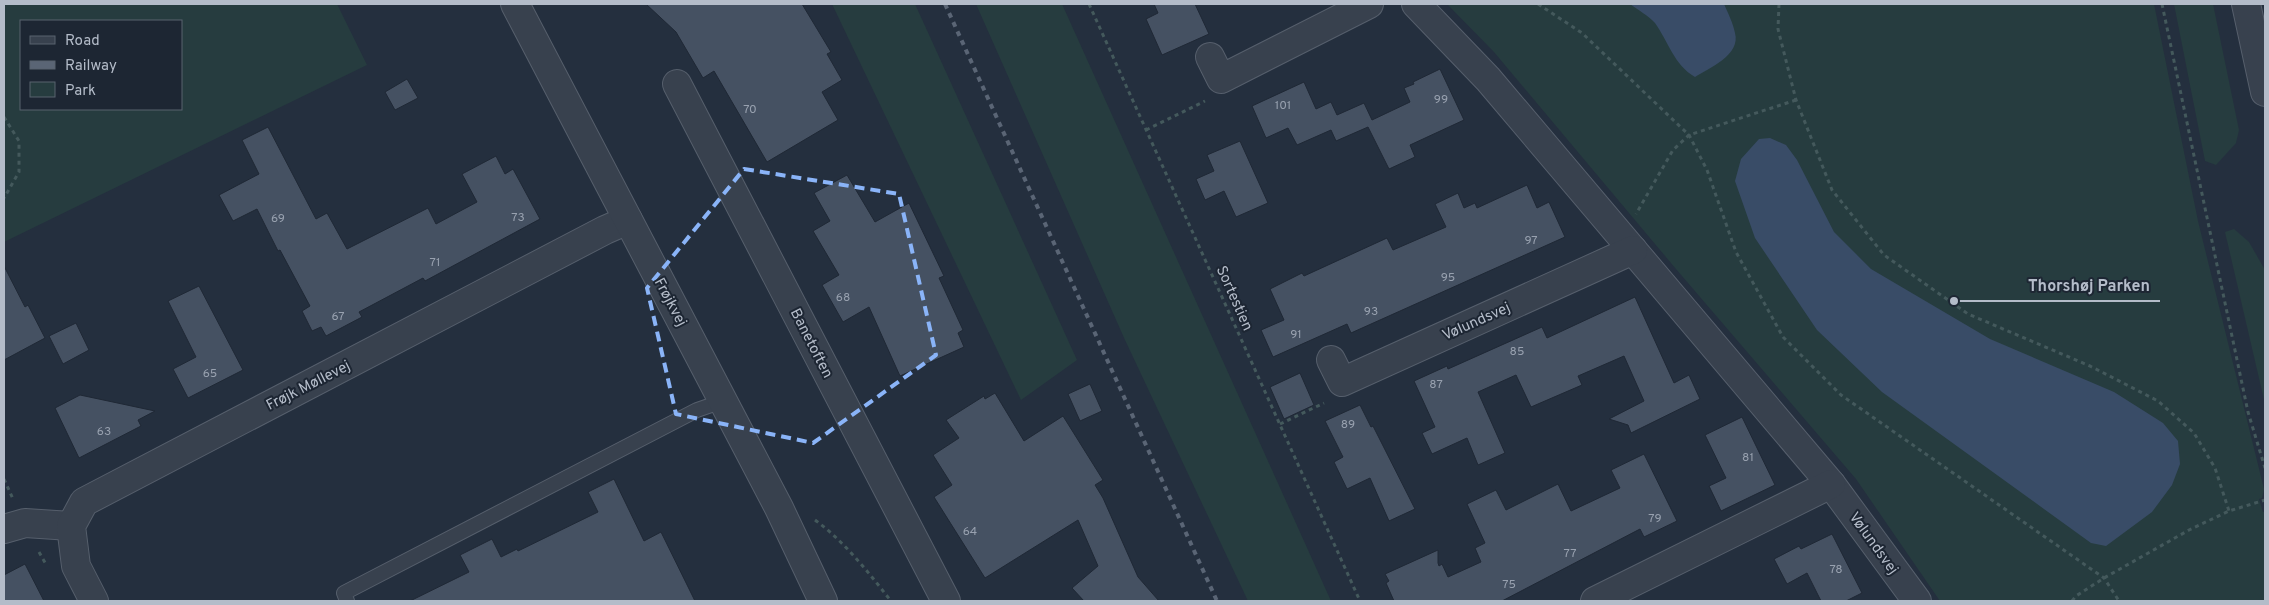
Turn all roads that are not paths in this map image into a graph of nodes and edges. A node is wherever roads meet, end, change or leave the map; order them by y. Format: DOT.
graph roads {
  1 [pos="515,4"];
  2 [pos="1369,4"];
  3 [pos="1416,4"];
  4 [pos="2246,4"];
  5 [pos="1216,68"];
  6 [pos="677,84"];
  7 [pos="2265,92"];
  8 [pos="628,220"];
  9 [pos="1633,250"];
  10 [pos="1336,371"];
  11 [pos="723,401"];
  12 [pos="1831,484"];
  13 [pos="71,526"];
  14 [pos="4,529"];
  15 [pos="94,601"];
  16 [pos="347,601"];
  17 [pos="824,601"];
  18 [pos="946,601"];
  19 [pos="1595,601"];
  20 [pos="1917,601"];
  1 -- 8 [label="street, Frøjkvej"];
  2 -- 5 [label="street"];
  3 -- 9 [label="street, Vølundsvej"];
  4 -- 7 [label="street"];
  6 -- 18 [label="street, Banetoften"];
  8 -- 11 [label="street, Frøjkvej"];
  8 -- 13 [label="street, Frøjk Møllevej"];
  9 -- 10 [label="street, Vølundsvej"];
  9 -- 12 [label="street, Vølundsvej"];
  11 -- 16 [label="lane"];
  11 -- 17 [label="street, Frøjkvej"];
  12 -- 19 [label="street"];
  12 -- 20 [label="street, Vølundsvej"];
  13 -- 14 [label="street"];
  13 -- 15 [label="street"];
}
